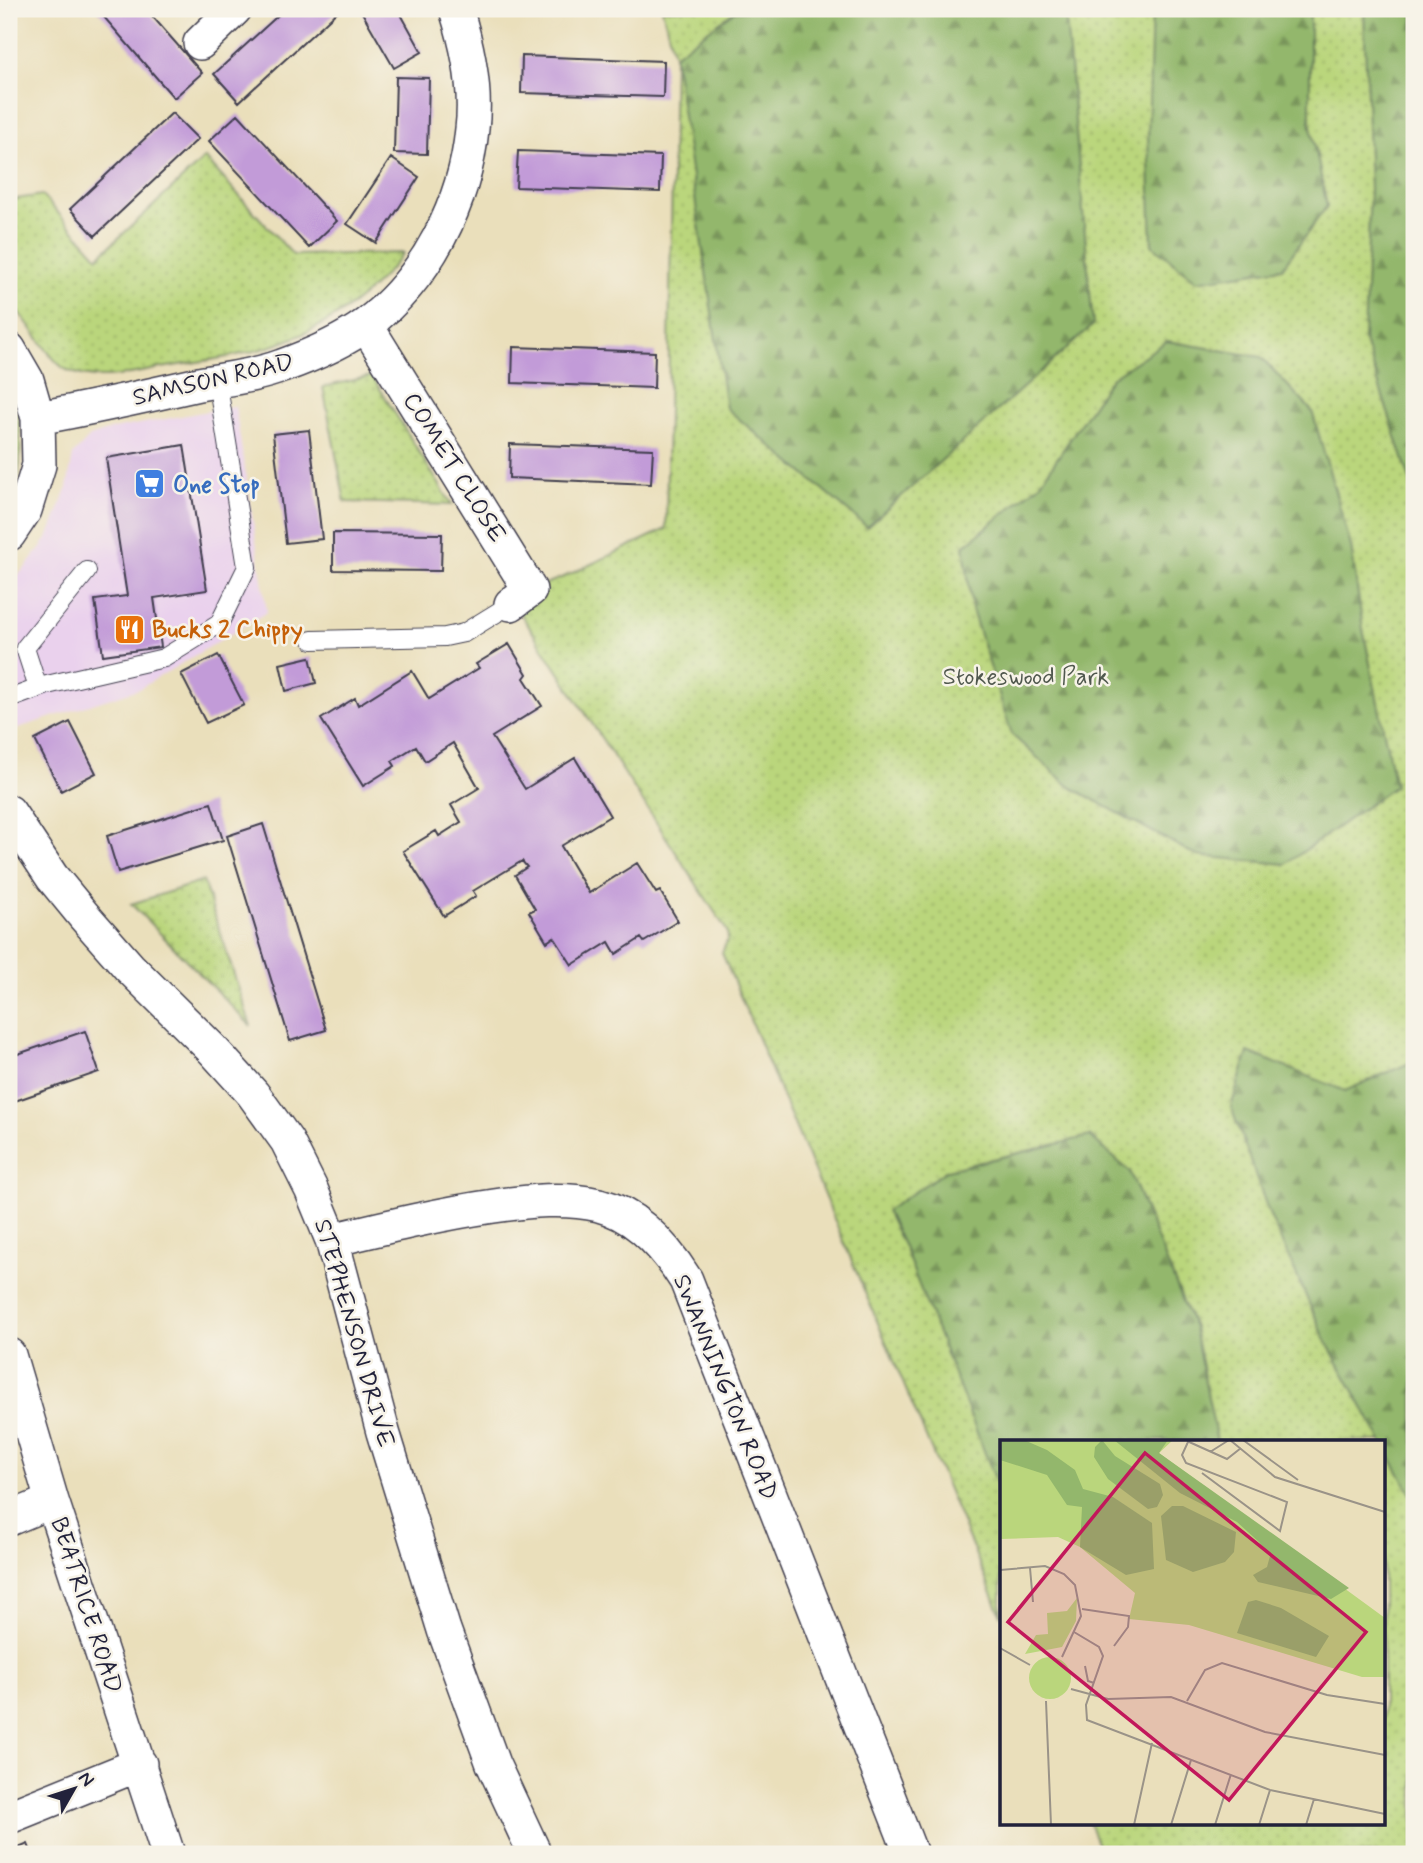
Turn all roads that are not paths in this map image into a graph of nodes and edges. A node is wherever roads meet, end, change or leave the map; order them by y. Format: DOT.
graph roads {
  1 [pos="235,9"];
  2 [pos="456,9"];
  3 [pos="200,43"];
  4 [pos="366,325"];
  5 [pos="9,349"];
  6 [pos="217,380"];
  7 [pos="38,418"];
  8 [pos="9,534"];
  9 [pos="87,571"];
  10 [pos="511,604"];
  11 [pos="312,640"];
  12 [pos="38,688"];
  13 [pos="9,699"];
  14 [pos="9,812"];
  15 [pos="332,1240"];
  16 [pos="9,1355"];
  17 [pos="52,1501"];
  18 [pos="9,1518"];
  19 [pos="140,1764"];
  20 [pos="9,1817"];
  21 [pos="168,1854"];
  22 [pos="535,1854"];
  23 [pos="911,1854"];
  1 -- 3 [label="street"];
  2 -- 4 [label="street, SAMSON ROAD"];
  4 -- 6 [label="street, SAMSON ROAD"];
  4 -- 10 [label="street, COMET CLOSE"];
  5 -- 7 [label="street"];
  6 -- 7 [label="street, SAMSON ROAD"];
  6 -- 12 [label="lane"];
  7 -- 8 [label="street"];
  9 -- 12 [label="lane"];
  10 -- 11 [label="lane"];
  12 -- 13 [label="lane"];
  14 -- 15 [label="street, STEPHENSON DRIVE"];
  15 -- 22 [label="street, STEPHENSON DRIVE"];
  15 -- 23 [label="street, SWANNINGTON ROAD"];
  16 -- 17 [label="street, BEATRICE ROAD"];
  17 -- 18 [label="street"];
  17 -- 19 [label="street, BEATRICE ROAD"];
  19 -- 20 [label="street"];
  19 -- 21 [label="street, BEATRICE ROAD"];
}
